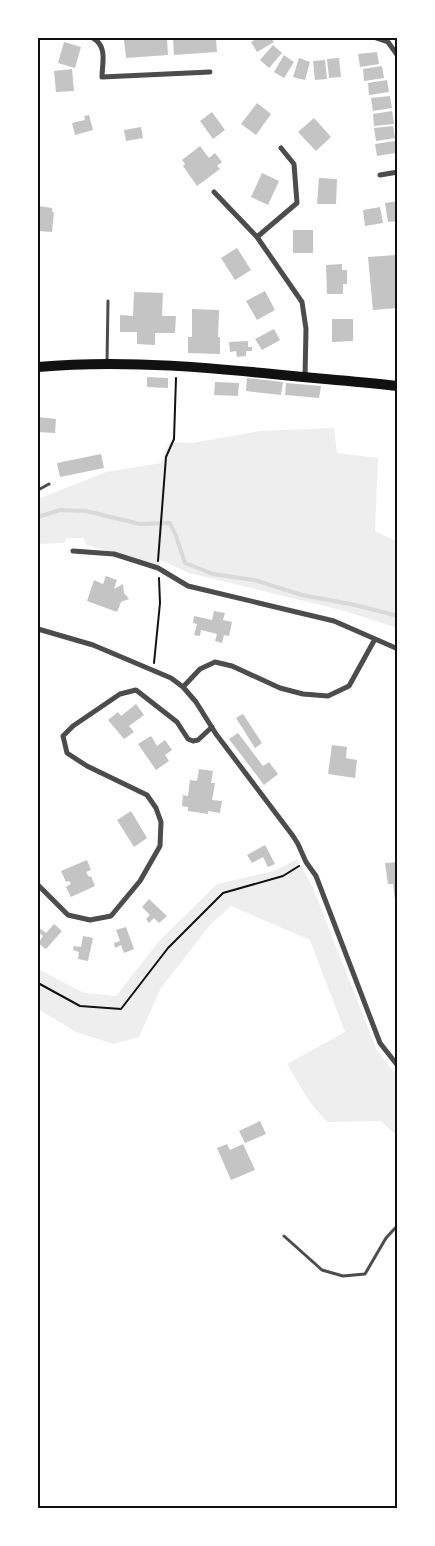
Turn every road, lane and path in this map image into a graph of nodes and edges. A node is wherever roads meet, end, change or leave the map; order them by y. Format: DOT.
graph roads {
  1 [pos="93,38"];
  2 [pos="376,38"];
  3 [pos="398,56"];
  4 [pos="210,72"];
  5 [pos="281,148"];
  6 [pos="398,172"];
  7 [pos="380,175"];
  8 [pos="214,192"];
  9 [pos="258,238"];
  10 [pos="108,301"];
  11 [pos="107,365"];
  12 [pos="38,367"];
  13 [pos="306,377"];
  14 [pos="176,380"];
  15 [pos="398,386"];
  16 [pos="48,484"];
  17 [pos="38,490"];
  18 [pos="73,552"];
  19 [pos="158,568"];
  20 [pos="38,629"];
  21 [pos="375,639"];
  22 [pos="398,649"];
  23 [pos="153,670"];
  24 [pos="183,688"];
  25 [pos="212,727"];
  26 [pos="306,862"];
  27 [pos="38,885"];
  28 [pos="38,983"];
  29 [pos="398,1066"];
  30 [pos="398,1225"];
  31 [pos="284,1236"];
  1 -- 4 [label="street"];
  2 -- 3 [label="street"];
  5 -- 9 [label="street"];
  6 -- 7 [label="street"];
  8 -- 9 [label="street"];
  9 -- 13 [label="street"];
  10 -- 11 [label="lane"];
  11 -- 12 [label="main road"];
  11 -- 13 [label="main road"];
  13 -- 15 [label="main road"];
  14 -- 19 [label="path"];
  16 -- 17 [label="lane"];
  18 -- 19 [label="street"];
  19 -- 21 [label="street"];
  19 -- 23 [label="path"];
  20 -- 23 [label="street"];
  21 -- 22 [label="street"];
  21 -- 24 [label="street"];
  23 -- 24 [label="street"];
  24 -- 25 [label="street"];
  25 -- 26 [label="street"];
  25 -- 27 [label="street"];
  26 -- 28 [label="path"];
  26 -- 29 [label="street"];
  30 -- 31 [label="lane"];
}
